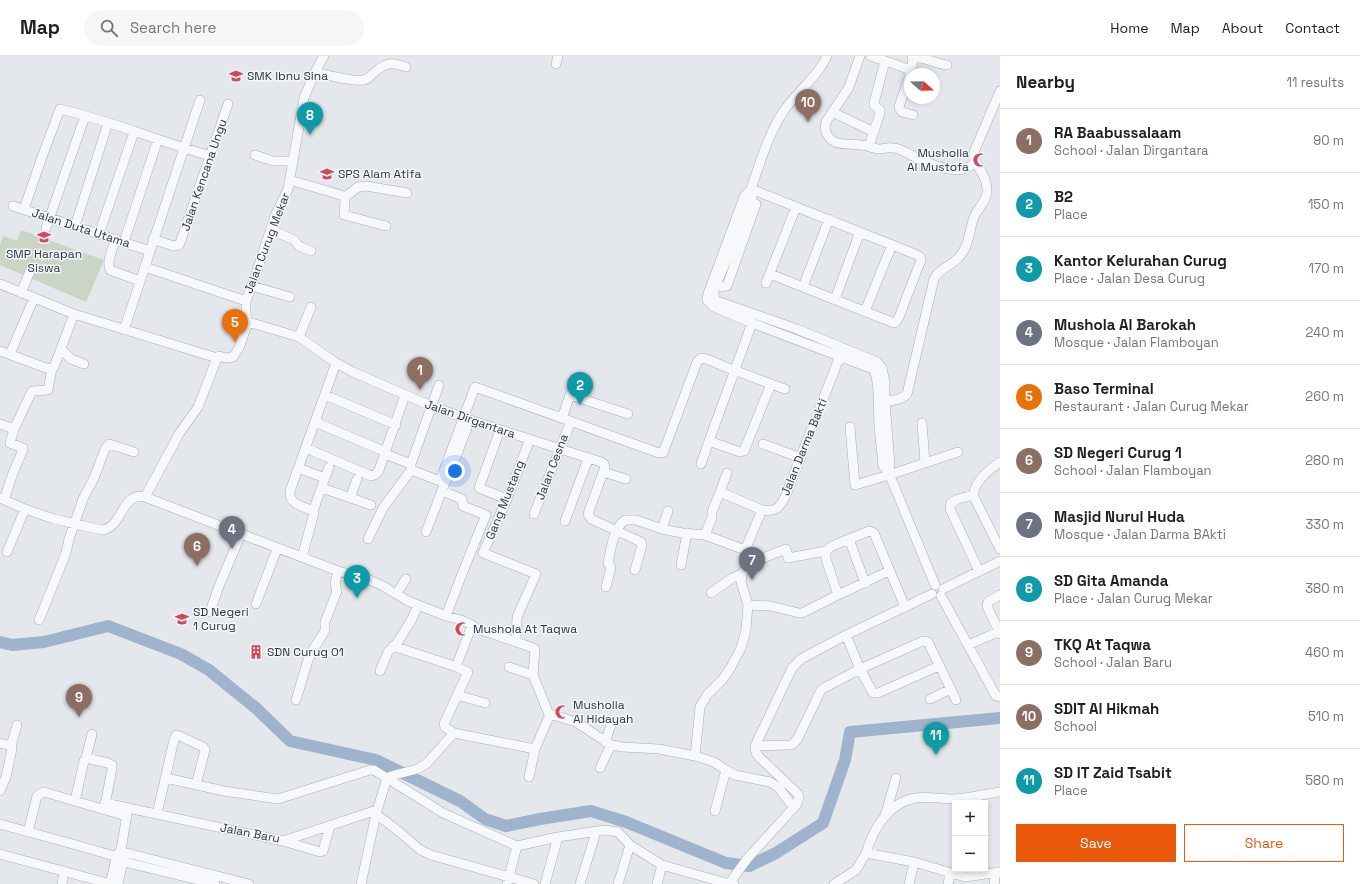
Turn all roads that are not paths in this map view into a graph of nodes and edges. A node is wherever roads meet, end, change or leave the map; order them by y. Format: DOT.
graph roads {
  1 [pos="324,56"];
  2 [pos="827,56"];
  3 [pos="860,56"];
  4 [pos="871,56"];
  5 [pos="913,57"];
  6 [pos="885,61"];
  7 [pos="947,65"];
  8 [pos="406,67"];
  9 [pos="905,68"];
  10 [pos="911,68"];
  11 [pos="315,72"];
  12 [pos="1000,91"];
  13 [pos="904,92"];
  14 [pos="200,100"];
  15 [pos="228,104"];
  16 [pos="832,112"];
  17 [pos="913,115"];
  18 [pos="85,116"];
  19 [pos="108,123"];
  20 [pos="134,132"];
  21 [pos="874,132"];
  22 [pos="158,139"];
  23 [pos="870,146"];
  24 [pos="184,149"];
  25 [pos="255,154"];
  26 [pos="211,156"];
  27 [pos="292,161"];
  28 [pos="975,162"];
  29 [pos="290,180"];
  30 [pos="751,189"];
  31 [pos="407,193"];
  32 [pos="345,196"];
  33 [pos="12,206"];
  34 [pos="796,207"];
  35 [pos="24,209"];
  36 [pos="50,218"];
  37 [pos="829,220"];
  38 [pos="75,226"];
  39 [pos="386,226"];
  40 [pos="46,228"];
  41 [pos="271,230"];
  42 [pos="860,232"];
  43 [pos="99,234"];
  44 [pos="153,239"];
  45 [pos="120,240"];
  46 [pos="892,245"];
  47 [pos="150,251"];
  48 [pos="311,251"];
  49 [pos="145,267"];
  50 [pos="31,269"];
  51 [pos="770,274"];
  52 [pos="140,282"];
  53 [pos="766,283"];
  54 [pos="0,284"];
  55 [pos="252,286"];
  56 [pos="802,286"];
  57 [pos="21,293"];
  58 [pos="290,296"];
  59 [pos="34,298"];
  60 [pos="835,299"];
  61 [pos="246,301"];
  62 [pos="312,307"];
  63 [pos="865,311"];
  64 [pos="74,314"];
  65 [pos="248,322"];
  66 [pos="752,323"];
  67 [pos="798,329"];
  68 [pos="124,330"];
  69 [pos="299,337"];
  70 [pos="794,339"];
  71 [pos="61,349"];
  72 [pos="0,351"];
  73 [pos="10,354"];
  74 [pos="840,356"];
  75 [pos="217,358"];
  76 [pos="336,363"];
  77 [pos="84,364"];
  78 [pos="52,368"];
  79 [pos="735,370"];
  80 [pos="771,384"];
  81 [pos="439,385"];
  82 [pos="785,389"];
  83 [pos="325,395"];
  84 [pos="406,395"];
  85 [pos="881,402"];
  86 [pos="432,406"];
  87 [pos="628,414"];
  88 [pos="466,419"];
  89 [pos="566,420"];
  90 [pos="315,422"];
  91 [pos="922,423"];
  92 [pos="0,424"];
  93 [pos="396,424"];
  94 [pos="850,427"];
  95 [pos="14,429"];
  96 [pos="500,430"];
  97 [pos="530,439"];
  98 [pos="709,441"];
  99 [pos="763,444"];
  100 [pos="306,448"];
  101 [pos="559,449"];
  102 [pos="134,452"];
  103 [pos="958,452"];
  104 [pos="385,453"];
  105 [pos="800,458"];
  106 [pos="588,459"];
  107 [pos="1000,462"];
  108 [pos="926,463"];
  109 [pos="701,464"];
  110 [pos="329,467"];
  111 [pos="411,467"];
  112 [pos="298,468"];
  113 [pos="603,472"];
  114 [pos="727,473"];
  115 [pos="889,473"];
  116 [pos="325,478"];
  117 [pos="357,479"];
  118 [pos="626,479"];
  119 [pos="443,481"];
  120 [pos="322,488"];
  121 [pos="442,491"];
  122 [pos="720,492"];
  123 [pos="974,495"];
  124 [pos="145,497"];
  125 [pos="350,498"];
  126 [pos="2,499"];
  127 [pos="507,499"];
  128 [pos="371,505"];
  129 [pos="25,509"];
  130 [pos="762,510"];
  131 [pos="313,511"];
  132 [pos="668,511"];
  133 [pos="534,514"];
  134 [pos="565,522"];
  135 [pos="74,524"];
  136 [pos="662,529"];
  137 [pos="617,530"];
  138 [pos="426,532"];
  139 [pos="687,533"];
  140 [pos="242,534"];
  141 [pos="705,535"];
  142 [pos="368,539"];
  143 [pos="848,539"];
  144 [pos="277,549"];
  145 [pos="1000,549"];
  146 [pos="745,550"];
  147 [pos="7,552"];
  148 [pos="826,552"];
  149 [pos="302,557"];
  150 [pos="1000,561"];
  151 [pos="681,565"];
  152 [pos="635,570"];
  153 [pos="744,570"];
  154 [pos="338,571"];
  155 [pos="979,571"];
  156 [pos="890,572"];
  157 [pos="406,579"];
  158 [pos="865,583"];
  159 [pos="606,587"];
  160 [pos="938,591"];
  161 [pos="711,593"];
  162 [pos="396,594"];
  163 [pos="1000,595"];
  164 [pos="838,596"];
  165 [pos="256,604"];
  166 [pos="418,605"];
  167 [pos="748,605"];
  168 [pos="905,607"];
  169 [pos="210,612"];
  170 [pos="446,616"];
  171 [pos="39,620"];
  172 [pos="472,625"];
  173 [pos="1000,632"];
  174 [pos="846,635"];
  175 [pos="516,642"];
  176 [pos="968,645"];
  177 [pos="394,646"];
  178 [pos="939,666"];
  179 [pos="456,667"];
  180 [pos="509,667"];
  181 [pos="860,669"];
  182 [pos="380,671"];
  183 [pos="533,675"];
  184 [pos="951,689"];
  185 [pos="457,695"];
  186 [pos="1000,697"];
  187 [pos="930,698"];
  188 [pos="296,700"];
  189 [pos="956,700"];
  190 [pos="485,703"];
  191 [pos="550,714"];
  192 [pos="612,722"];
  193 [pos="17,725"];
  194 [pos="92,734"];
  195 [pos="454,734"];
  196 [pos="0,743"];
  197 [pos="608,743"];
  198 [pos="11,746"];
  199 [pos="755,746"];
  200 [pos="535,749"];
  201 [pos="695,756"];
  202 [pos="86,758"];
  203 [pos="600,768"];
  204 [pos="726,770"];
  205 [pos="389,777"];
  206 [pos="529,777"];
  207 [pos="166,778"];
  208 [pos="896,778"];
  209 [pos="196,785"];
  210 [pos="0,791"];
  211 [pos="1000,792"];
  212 [pos="75,801"];
  213 [pos="105,807"];
  214 [pos="794,808"];
  215 [pos="715,811"];
  216 [pos="127,812"];
  217 [pos="376,812"];
  218 [pos="157,814"];
  219 [pos="884,818"];
  220 [pos="0,824"];
  221 [pos="330,826"];
  222 [pos="28,832"];
  223 [pos="596,832"];
  224 [pos="558,837"];
  225 [pos="282,841"];
  226 [pos="630,845"];
  227 [pos="517,846"];
  228 [pos="866,853"];
  229 [pos="0,854"];
  230 [pos="120,855"];
  231 [pos="914,862"];
  232 [pos="662,865"];
  233 [pos="64,871"];
  234 [pos="998,872"];
  235 [pos="950,873"];
  236 [pos="695,879"];
  237 [pos="222,881"];
  238 [pos="508,881"];
  239 [pos="62,884"];
  240 [pos="110,884"];
  241 [pos="118,884"];
  242 [pos="215,884"];
  243 [pos="249,884"];
  244 [pos="361,884"];
  245 [pos="534,884"];
  246 [pos="545,884"];
  247 [pos="580,884"];
  248 [pos="618,884"];
  249 [pos="657,884"];
  250 [pos="732,884"];
  251 [pos="834,884"];
  252 [pos="909,884"];
  253 [pos="948,884"];
  254 [pos="994,884"];
  1 -- 11 [label="street, Jalan Curug Mekar"];
  2 -- 30 [label="street"];
  3 -- 16 [label="street"];
  4 -- 6 [label="street"];
  5 -- 7 [label="street"];
  5 -- 10 [label="street"];
  6 -- 9 [label="street"];
  6 -- 21 [label="street"];
  8 -- 11 [label="street"];
  11 -- 27 [label="street, Jalan Curug Mekar"];
  12 -- 28 [label="street"];
  13 -- 17 [label="street"];
  14 -- 24 [label="street"];
  15 -- 26 [label="street, Jalan Kencana Ungu"];
  16 -- 21 [label="street"];
  16 -- 23 [label="street"];
  18 -- 19 [label="street"];
  18 -- 35 [label="street"];
  18 -- 36 [label="street"];
  19 -- 20 [label="street"];
  19 -- 38 [label="street"];
  20 -- 22 [label="street"];
  20 -- 43 [label="street"];
  21 -- 23 [label="street"];
  22 -- 24 [label="street"];
  22 -- 45 [label="street"];
  23 -- 28 [label="street"];
  24 -- 26 [label="street"];
  24 -- 44 [label="street"];
  25 -- 27 [label="street"];
  26 -- 44 [label="street, Jalan Kencana Ungu"];
  27 -- 29 [label="street, Jalan Curug Mekar"];
  28 -- 85 [label="street"];
  29 -- 32 [label="street"];
  29 -- 41 [label="street, Jalan Curug Mekar"];
  30 -- 34 [label="street"];
  30 -- 66 [label="street"];
  30 -- 67 [label="street"];
  31 -- 32 [label="street"];
  32 -- 39 [label="street"];
  33 -- 35 [label="street, Jalan Duta Utama"];
  34 -- 37 [label="street"];
  34 -- 51 [label="street"];
  35 -- 36 [label="street, Jalan Duta Utama"];
  36 -- 38 [label="street, Jalan Duta Utama"];
  36 -- 40 [label="street"];
  37 -- 42 [label="street"];
  37 -- 56 [label="street"];
  38 -- 43 [label="street, Jalan Duta Utama"];
  41 -- 48 [label="street"];
  41 -- 55 [label="street, Jalan Curug Mekar"];
  42 -- 46 [label="street"];
  42 -- 60 [label="street"];
  43 -- 45 [label="street, Jalan Duta Utama"];
  44 -- 47 [label="street"];
  45 -- 47 [label="street, Jalan Duta Utama"];
  45 -- 52 [label="street"];
  46 -- 63 [label="street"];
  46 -- 63 [label="street"];
  47 -- 49 [label="street"];
  49 -- 52 [label="street"];
  49 -- 61 [label="street"];
  50 -- 57 [label="street"];
  51 -- 53 [label="street"];
  51 -- 56 [label="street"];
  52 -- 68 [label="street"];
  54 -- 57 [label="street"];
  55 -- 58 [label="street"];
  55 -- 61 [label="street, Jalan Curug Mekar"];
  56 -- 60 [label="street"];
  57 -- 59 [label="street"];
  59 -- 64 [label="street"];
  59 -- 73 [label="street"];
  60 -- 63 [label="street"];
  61 -- 65 [label="street, Jalan Curug Mekar"];
  62 -- 69 [label="street"];
  64 -- 68 [label="street"];
  64 -- 71 [label="street"];
  65 -- 69 [label="street, Jalan Dirgantara"];
  65 -- 75 [label="street, Jalan Curug Mekar"];
  66 -- 70 [label="street"];
  66 -- 79 [label="street"];
  67 -- 70 [label="street"];
  67 -- 85 [label="street"];
  68 -- 75 [label="street"];
  69 -- 76 [label="street, Jalan Dirgantara"];
  70 -- 74 [label="street"];
  71 -- 77 [label="street"];
  71 -- 78 [label="street"];
  72 -- 73 [label="street"];
  73 -- 78 [label="street"];
  74 -- 85 [label="street"];
  74 -- 105 [label="street, Jalan Darma Bakti"];
  75 -- 124 [label="street"];
  76 -- 83 [label="street"];
  76 -- 84 [label="street, Jalan Dirgantara"];
  78 -- 95 [label="street"];
  79 -- 80 [label="street"];
  79 -- 89 [label="street"];
  79 -- 98 [label="street"];
  80 -- 82 [label="street"];
  80 -- 98 [label="street"];
  81 -- 86 [label="street"];
  83 -- 90 [label="street"];
  83 -- 93 [label="street"];
  84 -- 86 [label="street, Jalan Dirgantara"];
  84 -- 93 [label="street"];
  85 -- 115 [label="street"];
  86 -- 88 [label="street, Jalan Dirgantara"];
  86 -- 111 [label="street"];
  87 -- 89 [label="street, Jalan Cesna"];
  88 -- 89 [label="street, Jalan Dirgantara"];
  88 -- 96 [label="street, Jalan Dirgantara"];
  88 -- 119 [label="street"];
  89 -- 101 [label="street, Jalan Cesna"];
  90 -- 100 [label="street"];
  90 -- 104 [label="street"];
  91 -- 108 [label="street"];
  92 -- 95 [label="street"];
  93 -- 104 [label="street"];
  94 -- 115 [label="street"];
  95 -- 126 [label="street"];
  96 -- 97 [label="street, Jalan Dirgantara"];
  96 -- 127 [label="street"];
  97 -- 101 [label="street, Jalan Dirgantara"];
  97 -- 127 [label="street, Gang Mustang"];
  98 -- 109 [label="street"];
  99 -- 105 [label="street"];
  100 -- 104 [label="street"];
  100 -- 112 [label="street"];
  101 -- 106 [label="street, Jalan Dirgantara"];
  101 -- 133 [label="street, Jalan Cesna"];
  102 -- 135 [label="street"];
  103 -- 108 [label="street"];
  104 -- 111 [label="street"];
  105 -- 130 [label="street, Jalan Darma Bakti"];
  106 -- 113 [label="street"];
  106 -- 134 [label="street"];
  107 -- 123 [label="street"];
  108 -- 115 [label="street"];
  110 -- 116 [label="street"];
  111 -- 119 [label="street"];
  111 -- 142 [label="street"];
  112 -- 116 [label="street"];
  112 -- 131 [label="street"];
  113 -- 118 [label="street"];
  113 -- 137 [label="street"];
  114 -- 122 [label="street"];
  115 -- 160 [label="street"];
  116 -- 120 [label="street"];
  117 -- 125 [label="street"];
  119 -- 121 [label="street"];
  120 -- 125 [label="street"];
  120 -- 131 [label="street"];
  121 -- 138 [label="street"];
  121 -- 170 [label="street"];
  122 -- 130 [label="street"];
  122 -- 141 [label="street"];
  123 -- 145 [label="street"];
  123 -- 155 [label="street"];
  124 -- 135 [label="street"];
  124 -- 140 [label="street"];
  125 -- 128 [label="street"];
  126 -- 129 [label="street"];
  127 -- 175 [label="street, Gang Mustang"];
  129 -- 135 [label="street"];
  129 -- 147 [label="street"];
  130 -- 146 [label="street"];
  131 -- 149 [label="street"];
  132 -- 136 [label="street"];
  135 -- 171 [label="street"];
  136 -- 137 [label="street"];
  136 -- 139 [label="street"];
  137 -- 152 [label="street"];
  137 -- 159 [label="street"];
  139 -- 141 [label="street"];
  139 -- 151 [label="street"];
  140 -- 144 [label="street"];
  140 -- 169 [label="street"];
  141 -- 146 [label="street"];
  143 -- 148 [label="street"];
  143 -- 156 [label="street"];
  143 -- 158 [label="street"];
  144 -- 149 [label="street"];
  144 -- 165 [label="street"];
  146 -- 153 [label="street"];
  148 -- 153 [label="street"];
  148 -- 164 [label="street"];
  149 -- 154 [label="street"];
  150 -- 155 [label="street"];
  153 -- 161 [label="street"];
  153 -- 167 [label="street"];
  154 -- 162 [label="street"];
  154 -- 188 [label="street"];
  155 -- 160 [label="street"];
  156 -- 158 [label="street"];
  156 -- 168 [label="street"];
  157 -- 162 [label="street"];
  158 -- 164 [label="street"];
  160 -- 168 [label="street"];
  160 -- 176 [label="street"];
  162 -- 166 [label="street"];
  163 -- 173 [label="street"];
  164 -- 167 [label="street"];
  166 -- 170 [label="street"];
  166 -- 177 [label="street"];
  167 -- 201 [label="street"];
  168 -- 174 [label="street"];
  170 -- 172 [label="street"];
  172 -- 175 [label="street"];
  172 -- 179 [label="street"];
  173 -- 176 [label="street"];
  174 -- 181 [label="street"];
  174 -- 199 [label="street"];
  175 -- 183 [label="street"];
  176 -- 186 [label="street"];
  177 -- 179 [label="street"];
  177 -- 182 [label="street"];
  178 -- 181 [label="street"];
  178 -- 181 [label="street"];
  178 -- 184 [label="street"];
  179 -- 185 [label="street"];
  180 -- 183 [label="street"];
  181 -- 199 [label="street"];
  183 -- 191 [label="street"];
  184 -- 187 [label="street"];
  184 -- 189 [label="street"];
  185 -- 190 [label="street"];
  185 -- 195 [label="street"];
  191 -- 197 [label="street"];
  191 -- 200 [label="street"];
  192 -- 197 [label="street"];
  193 -- 198 [label="street"];
  194 -- 202 [label="street"];
  195 -- 200 [label="street"];
  195 -- 205 [label="street"];
  196 -- 198 [label="street"];
  197 -- 201 [label="street"];
  197 -- 203 [label="street"];
  198 -- 210 [label="street"];
  199 -- 214 [label="street"];
  200 -- 206 [label="street"];
  201 -- 204 [label="street"];
  202 -- 212 [label="street"];
  202 -- 213 [label="street"];
  204 -- 214 [label="street"];
  204 -- 215 [label="street"];
  205 -- 209 [label="street"];
  205 -- 217 [label="street"];
  205 -- 227 [label="street"];
  207 -- 209 [label="street"];
  207 -- 209 [label="street"];
  207 -- 218 [label="street"];
  208 -- 219 [label="street"];
  211 -- 219 [label="street"];
  212 -- 213 [label="street, Jalan Baru"];
  212 -- 222 [label="street, Jalan Baru"];
  213 -- 216 [label="street, Jalan Baru"];
  214 -- 250 [label="street"];
  216 -- 218 [label="street, Jalan Baru"];
  216 -- 230 [label="street"];
  217 -- 221 [label="street, Jalan Baru"];
  217 -- 238 [label="street"];
  217 -- 244 [label="street"];
  218 -- 225 [label="street, Jalan Baru"];
  219 -- 228 [label="street"];
  220 -- 222 [label="street"];
  221 -- 225 [label="street, Jalan Baru"];
  221 -- 225 [label="street, Jalan Baru"];
  222 -- 230 [label="street"];
  223 -- 224 [label="street"];
  223 -- 226 [label="street"];
  223 -- 247 [label="street"];
  224 -- 227 [label="street"];
  224 -- 246 [label="street"];
  226 -- 232 [label="street"];
  226 -- 248 [label="street"];
  227 -- 238 [label="street"];
  228 -- 231 [label="street"];
  228 -- 251 [label="street"];
  229 -- 233 [label="street"];
  230 -- 237 [label="street"];
  230 -- 240 [label="street"];
  230 -- 241 [label="street"];
  230 -- 242 [label="street"];
  231 -- 235 [label="street"];
  231 -- 252 [label="street"];
  232 -- 236 [label="street"];
  232 -- 249 [label="street"];
  233 -- 239 [label="street"];
  233 -- 240 [label="street"];
  234 -- 235 [label="street"];
  234 -- 254 [label="street"];
  235 -- 253 [label="street"];
  236 -- 250 [label="street"];
  237 -- 243 [label="street"];
  238 -- 245 [label="street"];
}
